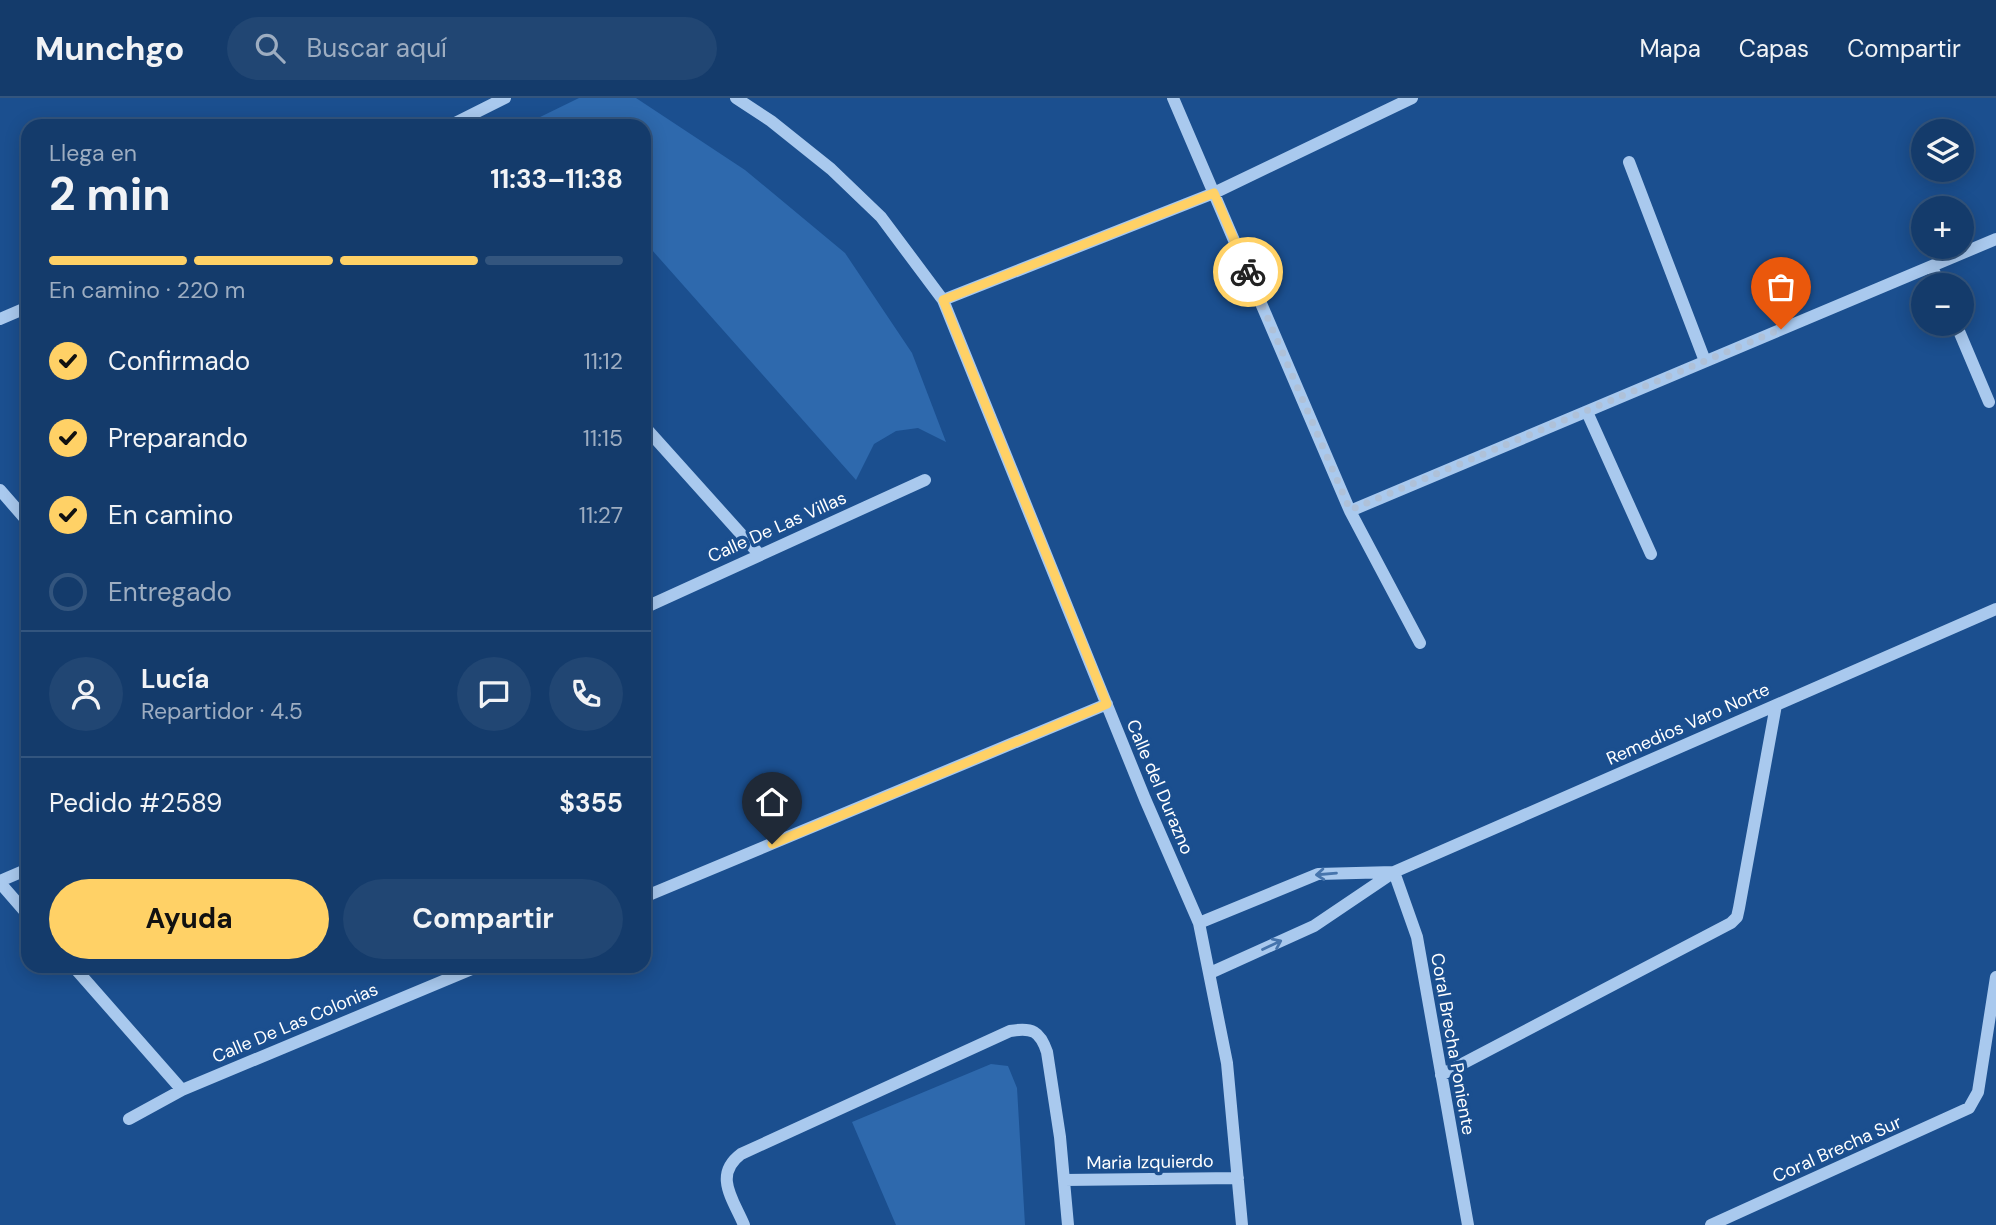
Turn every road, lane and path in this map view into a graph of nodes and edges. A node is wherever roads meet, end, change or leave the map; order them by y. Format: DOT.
graph roads {
  1 [pos="505,98"];
  2 [pos="736,98"];
  3 [pos="1173,98"];
  4 [pos="1412,98"];
  5 [pos="463,119"];
  6 [pos="1629,162"];
  7 [pos="1214,193"];
  8 [pos="1996,239"];
  9 [pos="1932,267"];
  10 [pos="1935,273"];
  11 [pos="943,300"];
  12 [pos="21,310"];
  13 [pos="0,319"];
  14 [pos="1961,336"];
  15 [pos="1705,361"];
  16 [pos="1989,402"];
  17 [pos="1587,412"];
  18 [pos="651,434"];
  19 [pos="925,480"];
  20 [pos="0,490"];
  21 [pos="1350,510"];
  22 [pos="21,514"];
  23 [pos="759,554"];
  24 [pos="1651,554"];
  25 [pos="651,605"];
  26 [pos="1996,609"];
  27 [pos="1420,643"];
  28 [pos="1107,704"];
  29 [pos="1776,705"];
  30 [pos="21,872"];
  31 [pos="1394,872"];
  32 [pos="0,882"];
  33 [pos="651,894"];
  34 [pos="21,907"];
  35 [pos="1199,923"];
  36 [pos="79,973"];
  37 [pos="462,973"];
  38 [pos="1210,973"];
  39 [pos="1996,977"];
  40 [pos="1441,1075"];
  41 [pos="181,1090"];
  42 [pos="128,1119"];
  43 [pos="1238,1178"];
  44 [pos="1064,1180"];
  45 [pos="744,1225"];
  46 [pos="1068,1225"];
  47 [pos="1242,1225"];
  48 [pos="1468,1225"];
  49 [pos="1711,1225"];
  1 -- 5 [label="street"];
  2 -- 11 [label="street, Calle del Durazno"];
  3 -- 7 [label="street"];
  4 -- 7 [label="street"];
  6 -- 15 [label="street"];
  7 -- 11 [label="street"];
  7 -- 21 [label="street"];
  8 -- 9 [label="street"];
  9 -- 10 [label="street"];
  9 -- 15 [label="street"];
  11 -- 28 [label="street, Calle del Durazno"];
  12 -- 13 [label="street"];
  14 -- 16 [label="street"];
  15 -- 17 [label="street"];
  17 -- 21 [label="street"];
  17 -- 24 [label="street"];
  18 -- 23 [label="street"];
  19 -- 23 [label="street, Calle De Las Villas"];
  20 -- 22 [label="street"];
  21 -- 27 [label="street"];
  23 -- 25 [label="street, Calle De Las Villas"];
  26 -- 29 [label="street, Remedios Varo Norte"];
  28 -- 33 [label="street"];
  28 -- 35 [label="street, Calle del Durazno"];
  29 -- 31 [label="street, Remedios Varo Norte"];
  29 -- 40 [label="street"];
  30 -- 32 [label="street"];
  31 -- 35 [label="street, Remedios Varo Norte, one-way"];
  38 -- 31 [label="street, Remedios Varo Norte, one-way"];
  31 -- 40 [label="street, Coral Brecha Poniente"];
  32 -- 34 [label="street"];
  35 -- 38 [label="street, Calle del Durazno"];
  36 -- 41 [label="street"];
  37 -- 41 [label="street, Calle De Las Colonias"];
  38 -- 43 [label="street, Calle del Durazno"];
  39 -- 49 [label="street, Coral Brecha Sur"];
  40 -- 48 [label="street, Coral Brecha Poniente"];
  41 -- 42 [label="street, Calle De Las Colonias"];
  43 -- 44 [label="street, Maria Izquierdo"];
  43 -- 47 [label="street, Calle del Durazno"];
  44 -- 45 [label="street"];
  44 -- 46 [label="street"];
}
